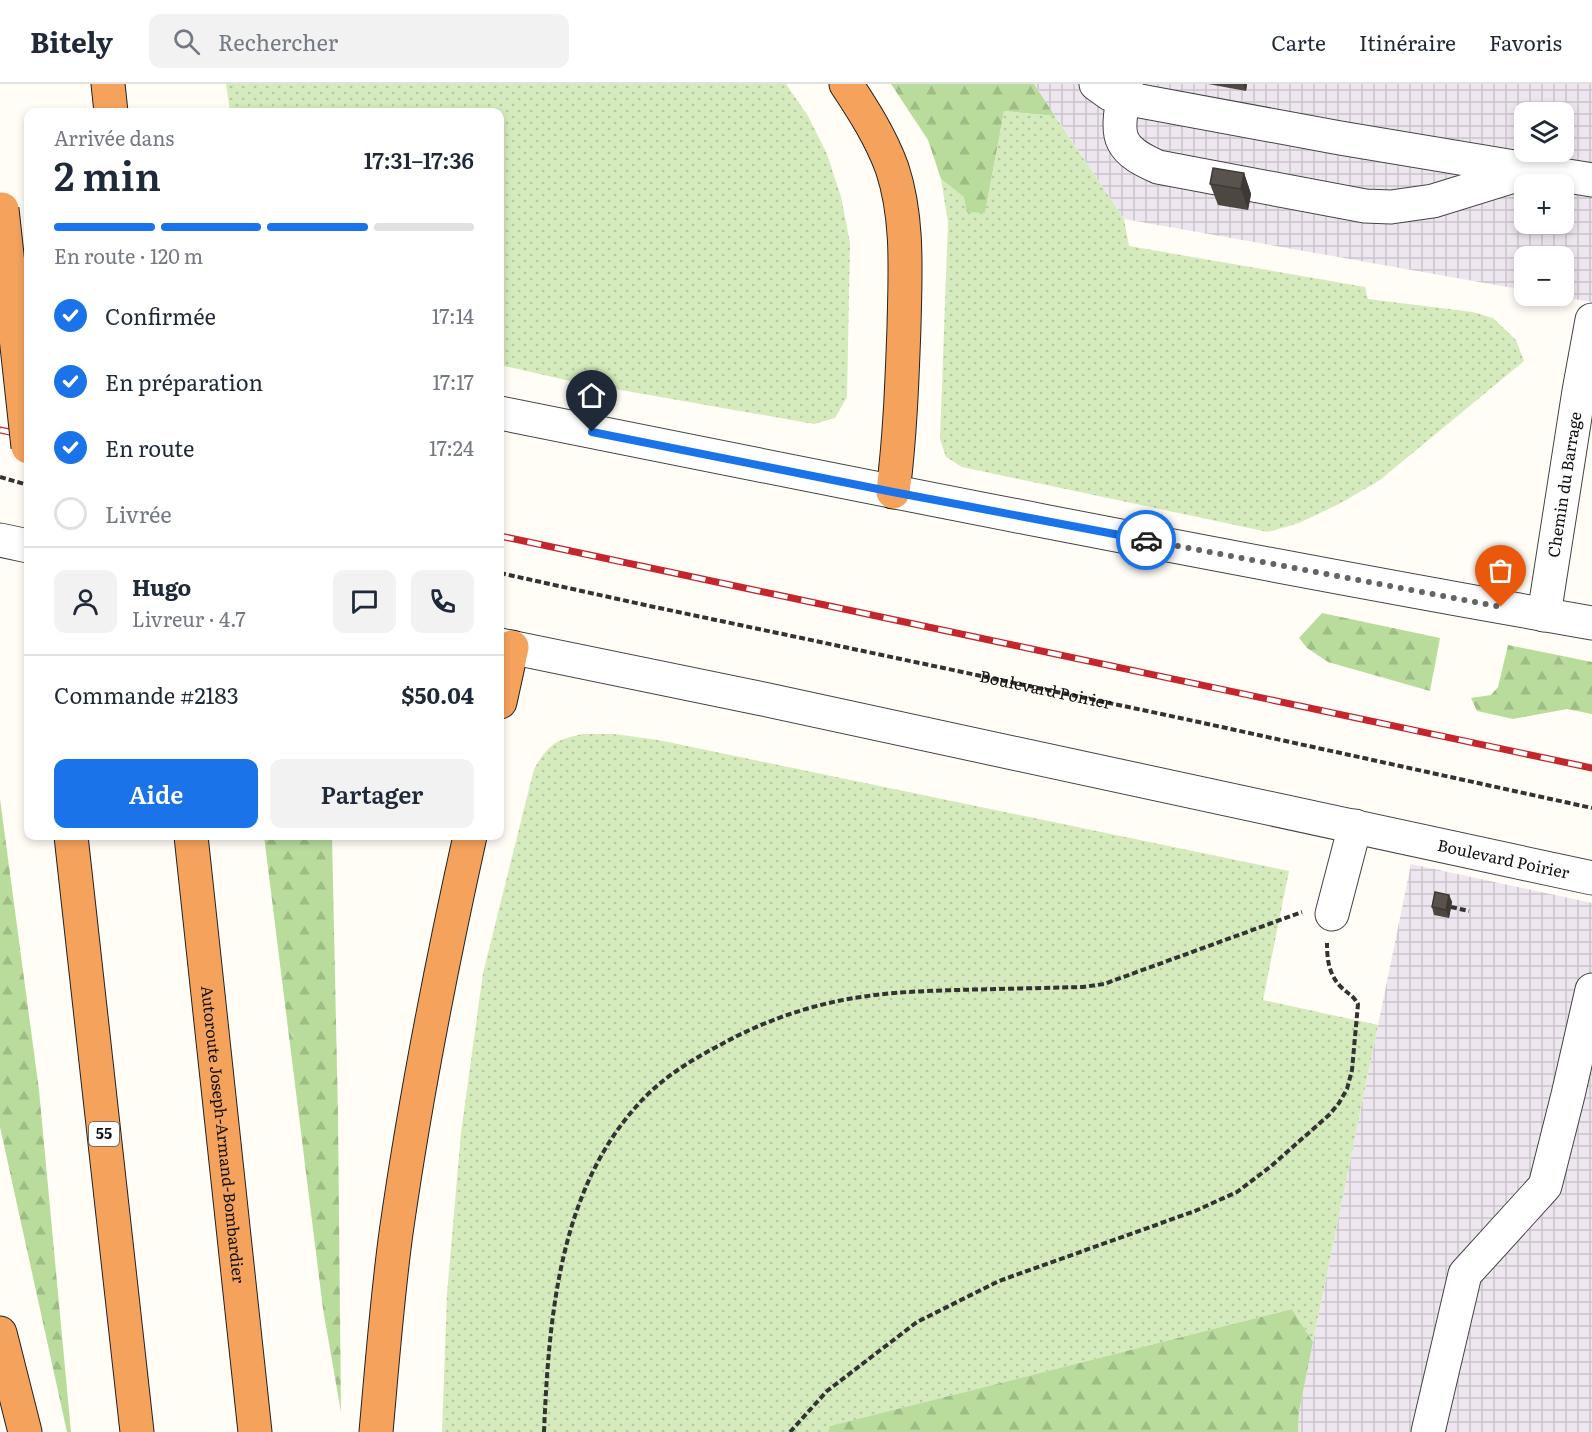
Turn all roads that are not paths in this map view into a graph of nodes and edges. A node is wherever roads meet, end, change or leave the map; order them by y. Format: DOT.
graph roads {
  1 [pos="108,84"];
  2 [pos="846,84"];
  3 [pos="1115,89"];
  4 [pos="111,108"];
  5 [pos="1531,170"];
  6 [pos="1592,180"];
  7 [pos="1,200"];
  8 [pos="0,309"];
  9 [pos="24,314"];
  10 [pos="1592,320"];
  11 [pos="24,410"];
  12 [pos="504,414"];
  13 [pos="893,492"];
  14 [pos="0,540"];
  15 [pos="24,545"];
  16 [pos="1544,615"];
  17 [pos="1592,623"];
  18 [pos="506,646"];
  19 [pos="504,665"];
  20 [pos="1355,826"];
  21 [pos="71,840"];
  22 [pos="191,840"];
  23 [pos="469,840"];
  24 [pos="1592,878"];
  25 [pos="1332,914"];
  26 [pos="1592,990"];
  27 [pos="0,1333"];
  28 [pos="25,1432"];
  29 [pos="137,1432"];
  30 [pos="255,1432"];
  31 [pos="376,1432"];
  32 [pos="1428,1432"];
  1 -- 4 [label="highway"];
  2 -- 13 [label="highway"];
  3 -- 5 [label="street"];
  3 -- 5 [label="street"];
  5 -- 6 [label="street"];
  7 -- 11 [label="highway, bridge"];
  8 -- 9 [label="street"];
  10 -- 16 [label="street, Chemin du Barrage"];
  12 -- 13 [label="street"];
  13 -- 16 [label="street"];
  14 -- 15 [label="street"];
  16 -- 17 [label="street"];
  18 -- 19 [label="highway"];
  18 -- 20 [label="street, Boulevard Poirier"];
  20 -- 24 [label="street, Boulevard Poirier"];
  20 -- 25 [label="street"];
  21 -- 29 [label="highway, 55"];
  22 -- 30 [label="highway, Autoroute Joseph-Armand-Bombardier"];
  23 -- 31 [label="highway"];
  26 -- 32 [label="street"];
  27 -- 28 [label="highway"];
}
